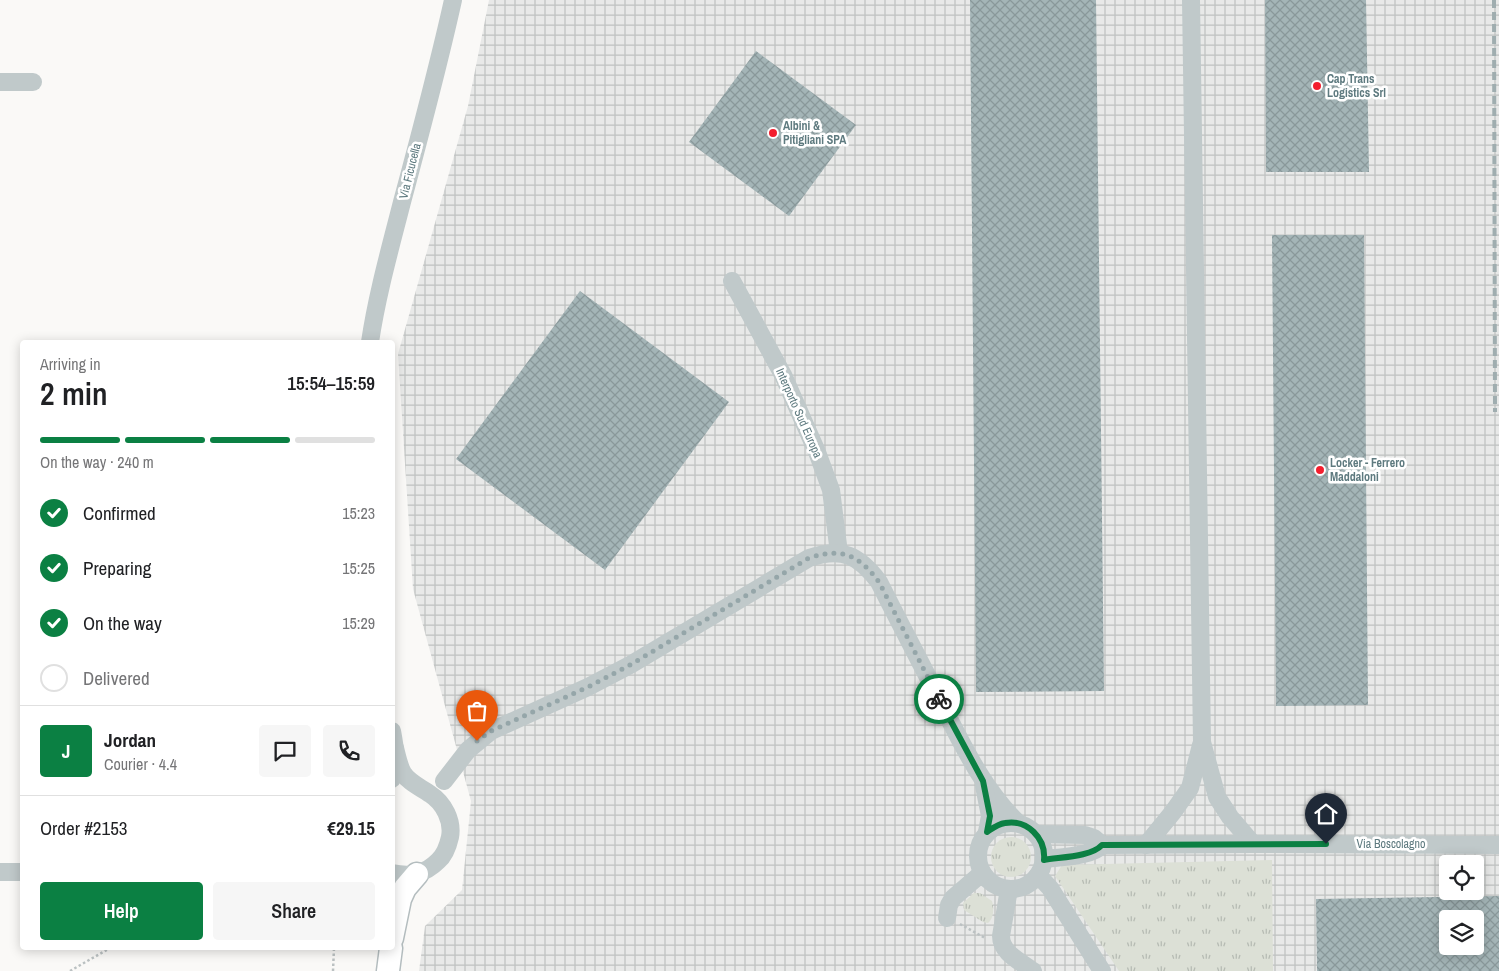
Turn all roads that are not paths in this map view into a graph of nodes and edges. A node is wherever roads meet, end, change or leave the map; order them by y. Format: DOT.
graph roads {
  1 [pos="453,0"];
  2 [pos="1191,0"];
  3 [pos="0,82"];
  4 [pos="33,82"];
  5 [pos="732,281"];
  6 [pos="370,340"];
  7 [pos="839,553"];
  8 [pos="395,742"];
  9 [pos="1202,742"];
  10 [pos="444,781"];
  11 [pos="983,781"];
  12 [pos="395,788"];
  13 [pos="423,790"];
  14 [pos="1018,823"];
  15 [pos="987,832"];
  16 [pos="1036,834"];
  17 [pos="1146,844"];
  18 [pos="1253,844"];
  19 [pos="1499,844"];
  20 [pos="1102,845"];
  21 [pos="1041,867"];
  22 [pos="0,872"];
  23 [pos="20,872"];
  24 [pos="982,873"];
  25 [pos="395,874"];
  26 [pos="418,874"];
  27 [pos="1009,889"];
  28 [pos="947,918"];
  29 [pos="395,920"];
  30 [pos="390,950"];
  31 [pos="388,971"];
  32 [pos="1033,971"];
  33 [pos="1102,971"];
  1 -- 6 [label="street, Via Ficucella"];
  2 -- 9 [label="street"];
  3 -- 4 [label="street"];
  5 -- 7 [label="street, Interporto Sud Europa"];
  7 -- 10 [label="street"];
  7 -- 11 [label="street"];
  8 -- 13 [label="street"];
  9 -- 17 [label="street"];
  9 -- 18 [label="street"];
  11 -- 14 [label="street"];
  11 -- 15 [label="street"];
  12 -- 13 [label="street"];
  13 -- 26 [label="street"];
  14 -- 15 [label="street"];
  14 -- 16 [label="street"];
  15 -- 24 [label="street"];
  16 -- 20 [label="street, Via Boscolagno"];
  16 -- 21 [label="street"];
  17 -- 18 [label="street, Via Boscolagno"];
  17 -- 20 [label="street, Via Boscolagno"];
  18 -- 19 [label="street, Via Boscolagno"];
  20 -- 21 [label="street, Via Boscolagno"];
  21 -- 27 [label="street"];
  21 -- 33 [label="street"];
  22 -- 23 [label="street"];
  24 -- 27 [label="street"];
  24 -- 28 [label="street"];
  25 -- 26 [label="street"];
  26 -- 29 [label="main road"];
  27 -- 32 [label="street"];
  30 -- 31 [label="main road"];
}
